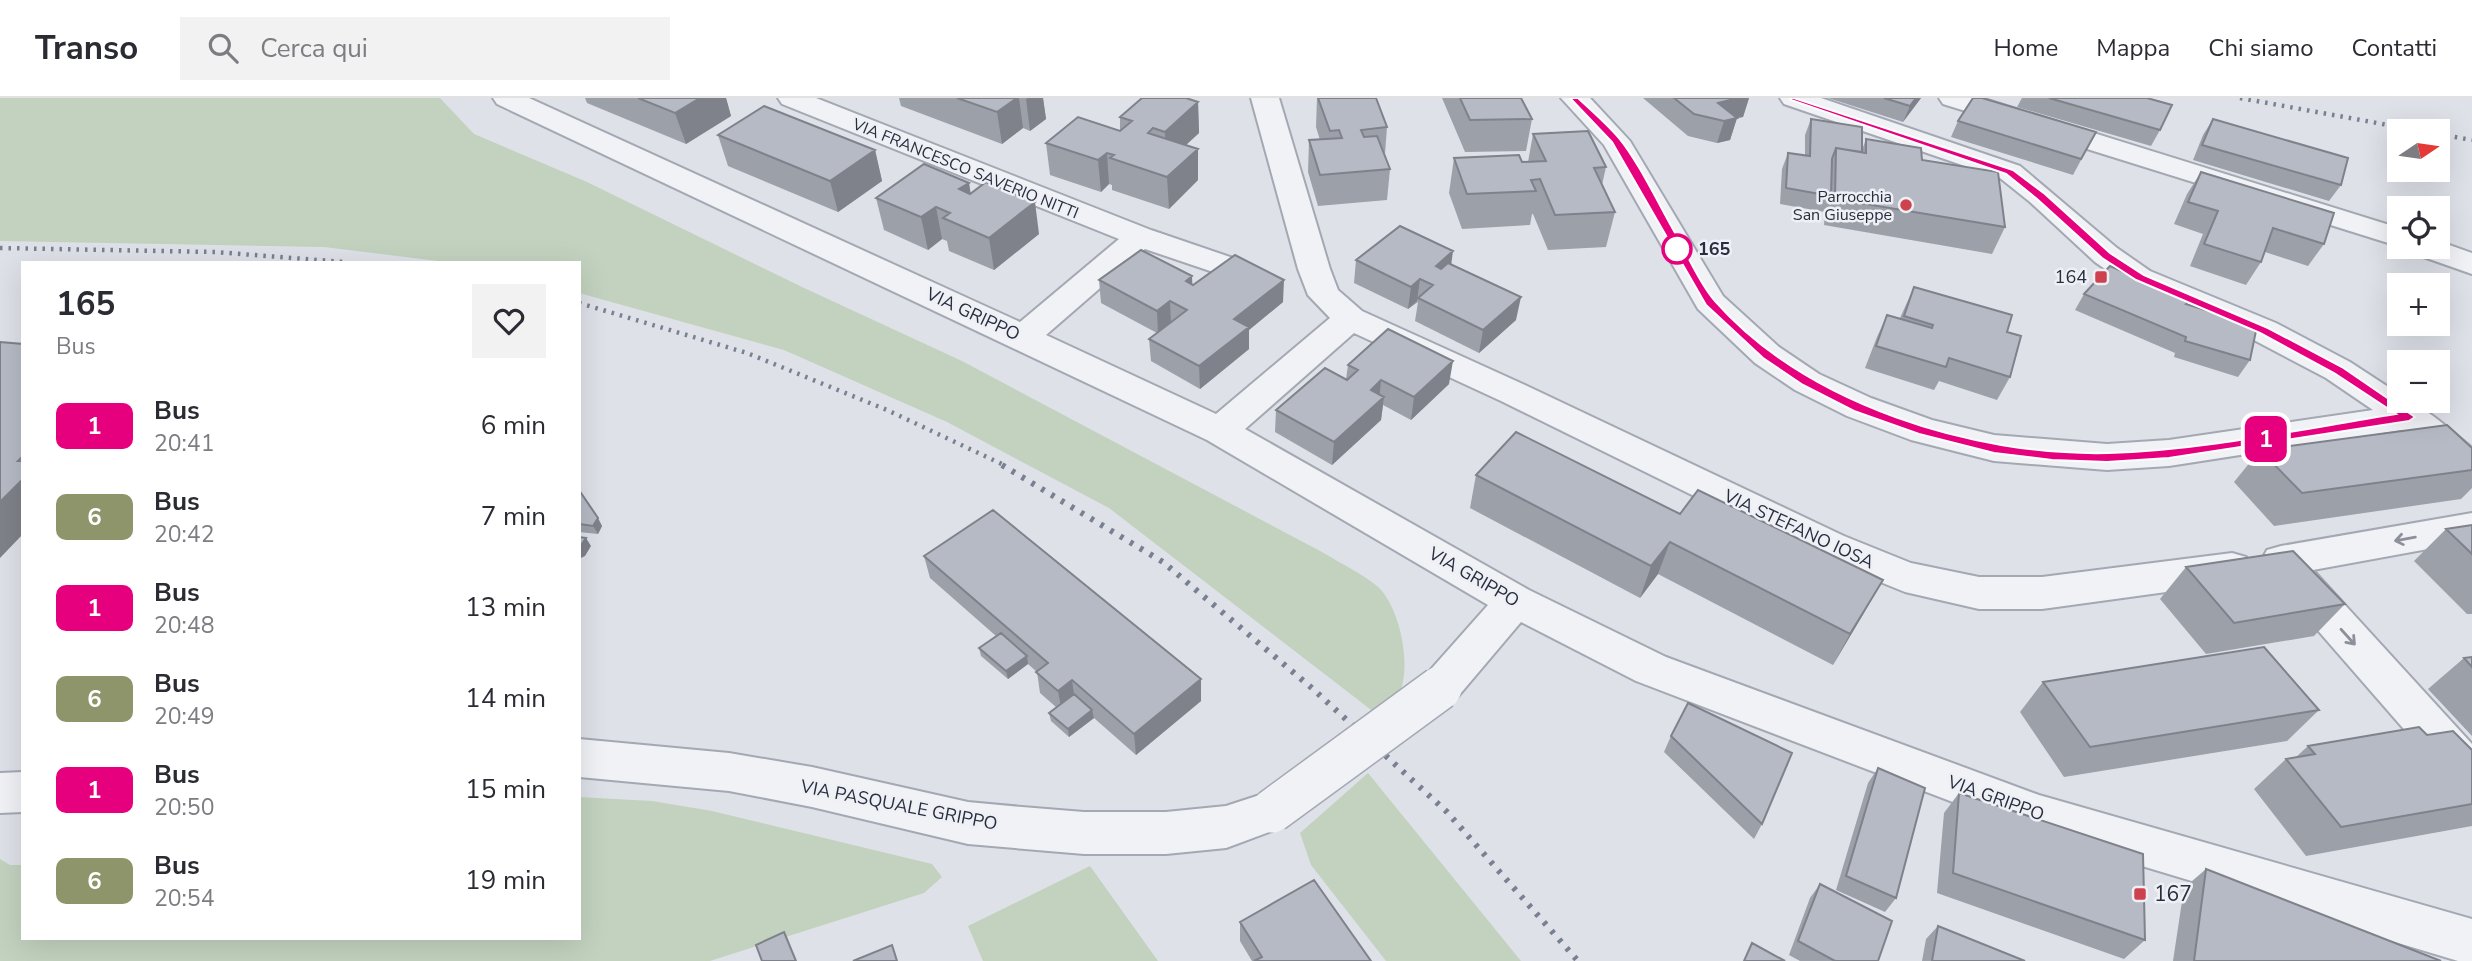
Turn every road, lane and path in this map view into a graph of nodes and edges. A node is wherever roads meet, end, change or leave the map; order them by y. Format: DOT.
graph roads {
  1 [pos="792,98"];
  2 [pos="1265,98"];
  3 [pos="1574,98"];
  4 [pos="1794,98"];
  5 [pos="1953,98"];
  6 [pos="521,101"];
  7 [pos="2387,234"];
  8 [pos="1140,237"];
  9 [pos="2450,256"];
  10 [pos="2472,264"];
  11 [pos="1222,265"];
  12 [pos="1350,318"];
  13 [pos="1023,337"];
  14 [pos="2409,417"];
  15 [pos="1220,431"];
  16 [pos="2472,468"];
  17 [pos="2472,527"];
  18 [pos="2281,561"];
  19 [pos="1515,601"];
  20 [pos="581,758"];
  21 [pos="2471,773"];
  22 [pos="21,792"];
  23 [pos="0,793"];
  24 [pos="2472,942"];
  1 -- 8 [label="street, VIA FRANCESCO SAVERIO NITTI"];
  2 -- 12 [label="street"];
  3 -- 14 [label="street"];
  4 -- 14 [label="street"];
  5 -- 7 [label="street"];
  6 -- 13 [label="street, VIA GRIPPO"];
  8 -- 11 [label="street, VIA FRANCESCO SAVERIO NITTI"];
  8 -- 13 [label="street"];
  9 -- 10 [label="street"];
  12 -- 15 [label="street"];
  12 -- 18 [label="street, VIA STEFANO IOSA"];
  13 -- 15 [label="street, VIA GRIPPO"];
  14 -- 16 [label="street"];
  15 -- 19 [label="street, VIA GRIPPO"];
  17 -- 18 [label="street, VIA STEFANO IOSA, one-way"];
  18 -- 21 [label="street, one-way"];
  19 -- 20 [label="street, VIA PASQUALE GRIPPO, bridge"];
  19 -- 24 [label="street, VIA GRIPPO"];
  22 -- 23 [label="street"];
}
